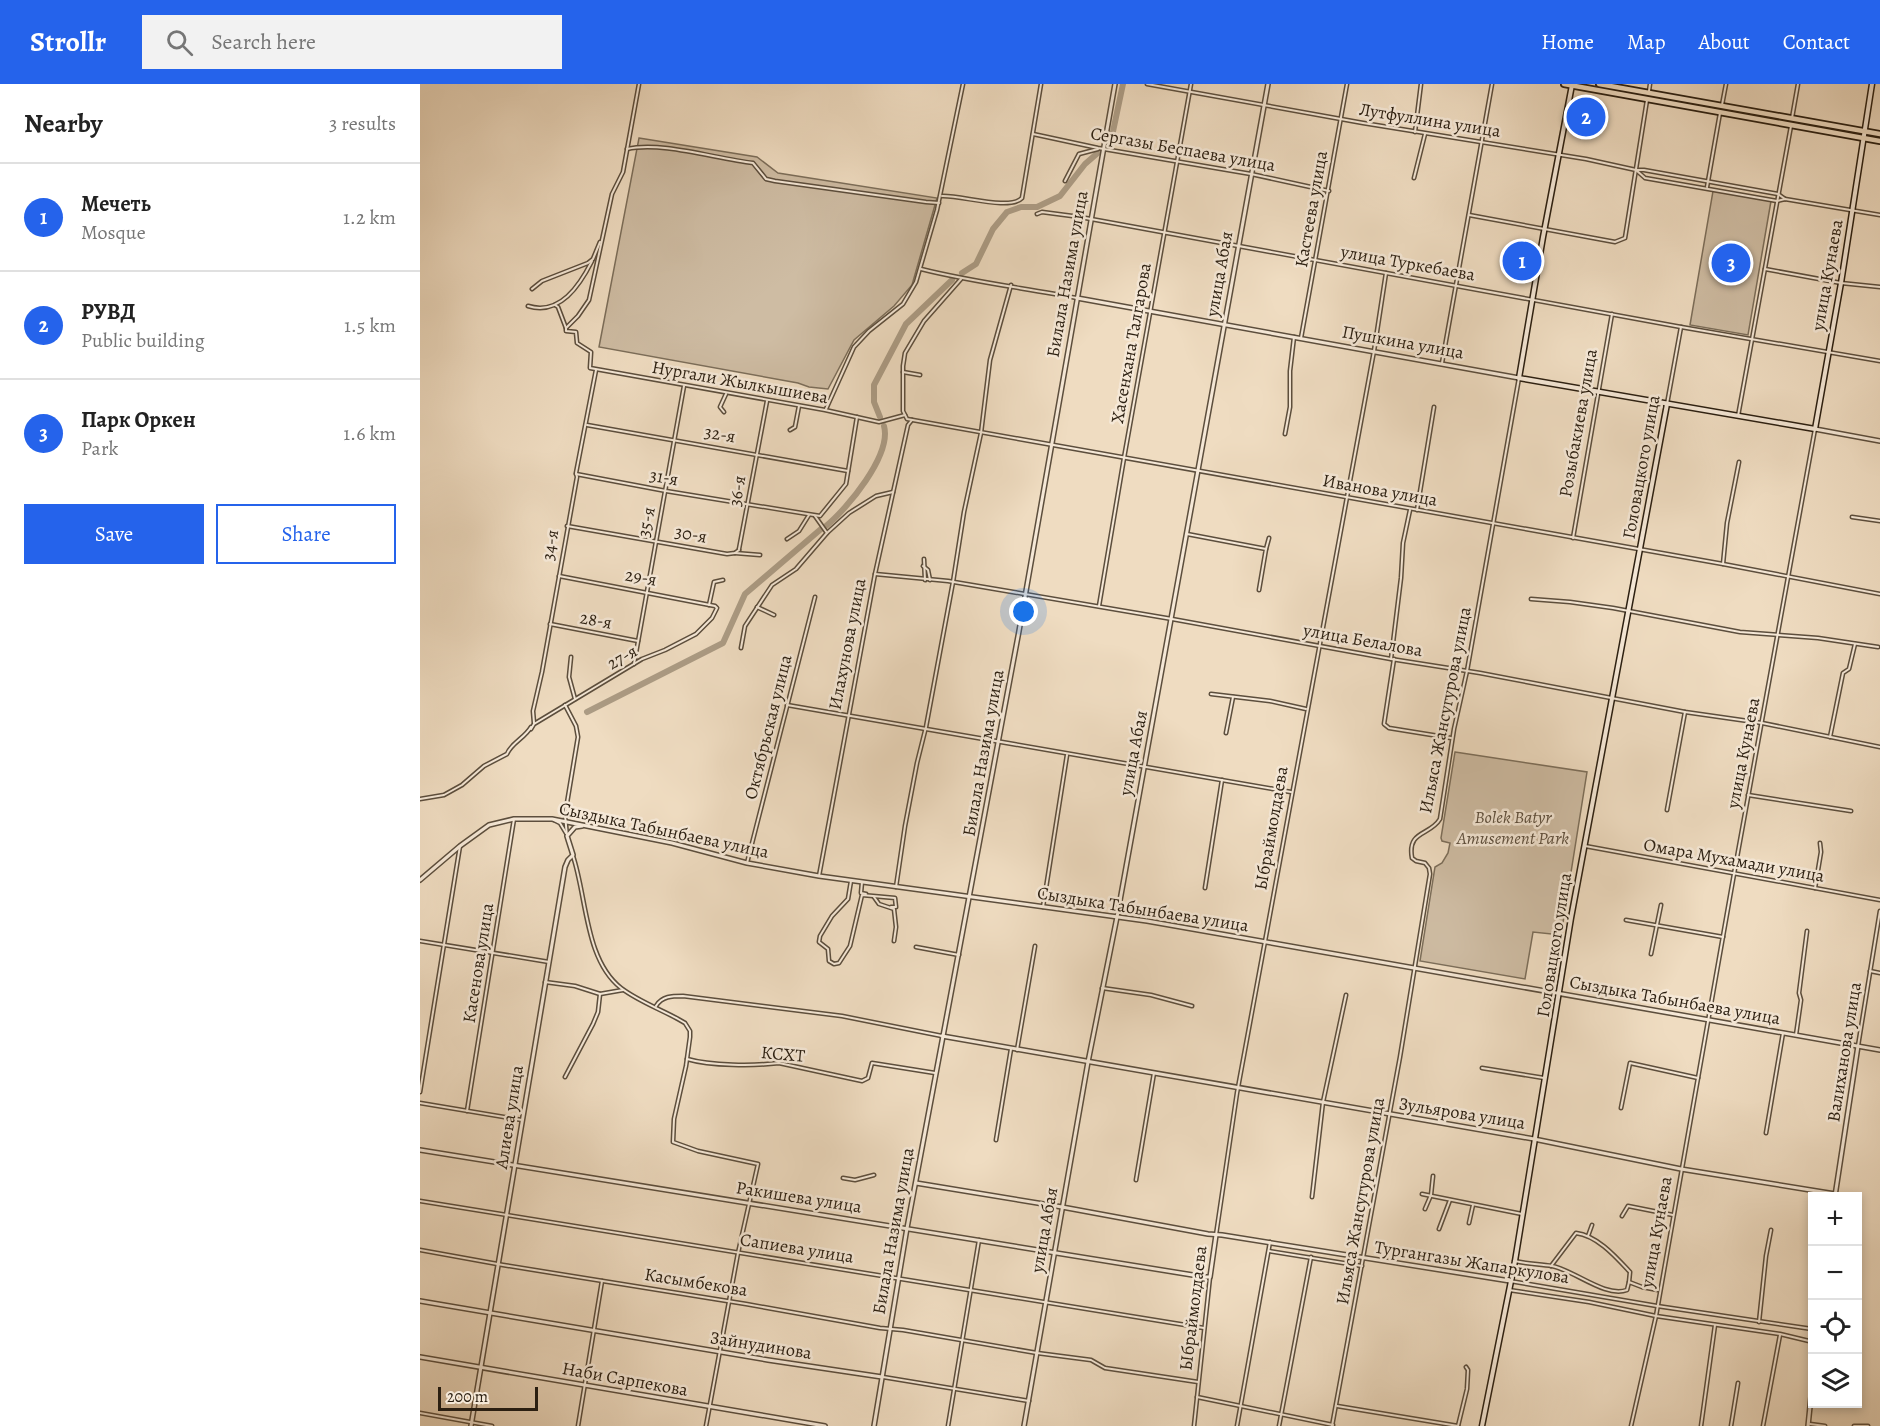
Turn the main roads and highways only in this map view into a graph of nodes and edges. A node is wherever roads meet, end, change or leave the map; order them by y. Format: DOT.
graph roads {
  1 [pos="1564,84"];
  2 [pos="1599,84"];
  3 [pos="1872,84"];
  4 [pos="1572,85"];
  5 [pos="1648,96"];
  6 [pos="1880,134"];
  7 [pos="1865,135"];
  8 [pos="1880,141"];
  9 [pos="1519,378"];
  10 [pos="1667,404"];
  11 [pos="1815,429"];
  12 [pos="1482,1426"];
  1 -- 4 [label="highway"];
  2 -- 5 [label="highway"];
  3 -- 7 [label="main road, улица Кунаева"];
  4 -- 5 [label="highway"];
  4 -- 9 [label="main road, Ильяса Жансугурова улица"];
  5 -- 7 [label="highway"];
  6 -- 7 [label="highway"];
  7 -- 8 [label="highway"];
  7 -- 11 [label="main road, улица Кунаева"];
  9 -- 10 [label="main road, Пушкина улица"];
  10 -- 11 [label="main road, Пушкина улица"];
  10 -- 12 [label="main road, Головацкого улица"];
}
